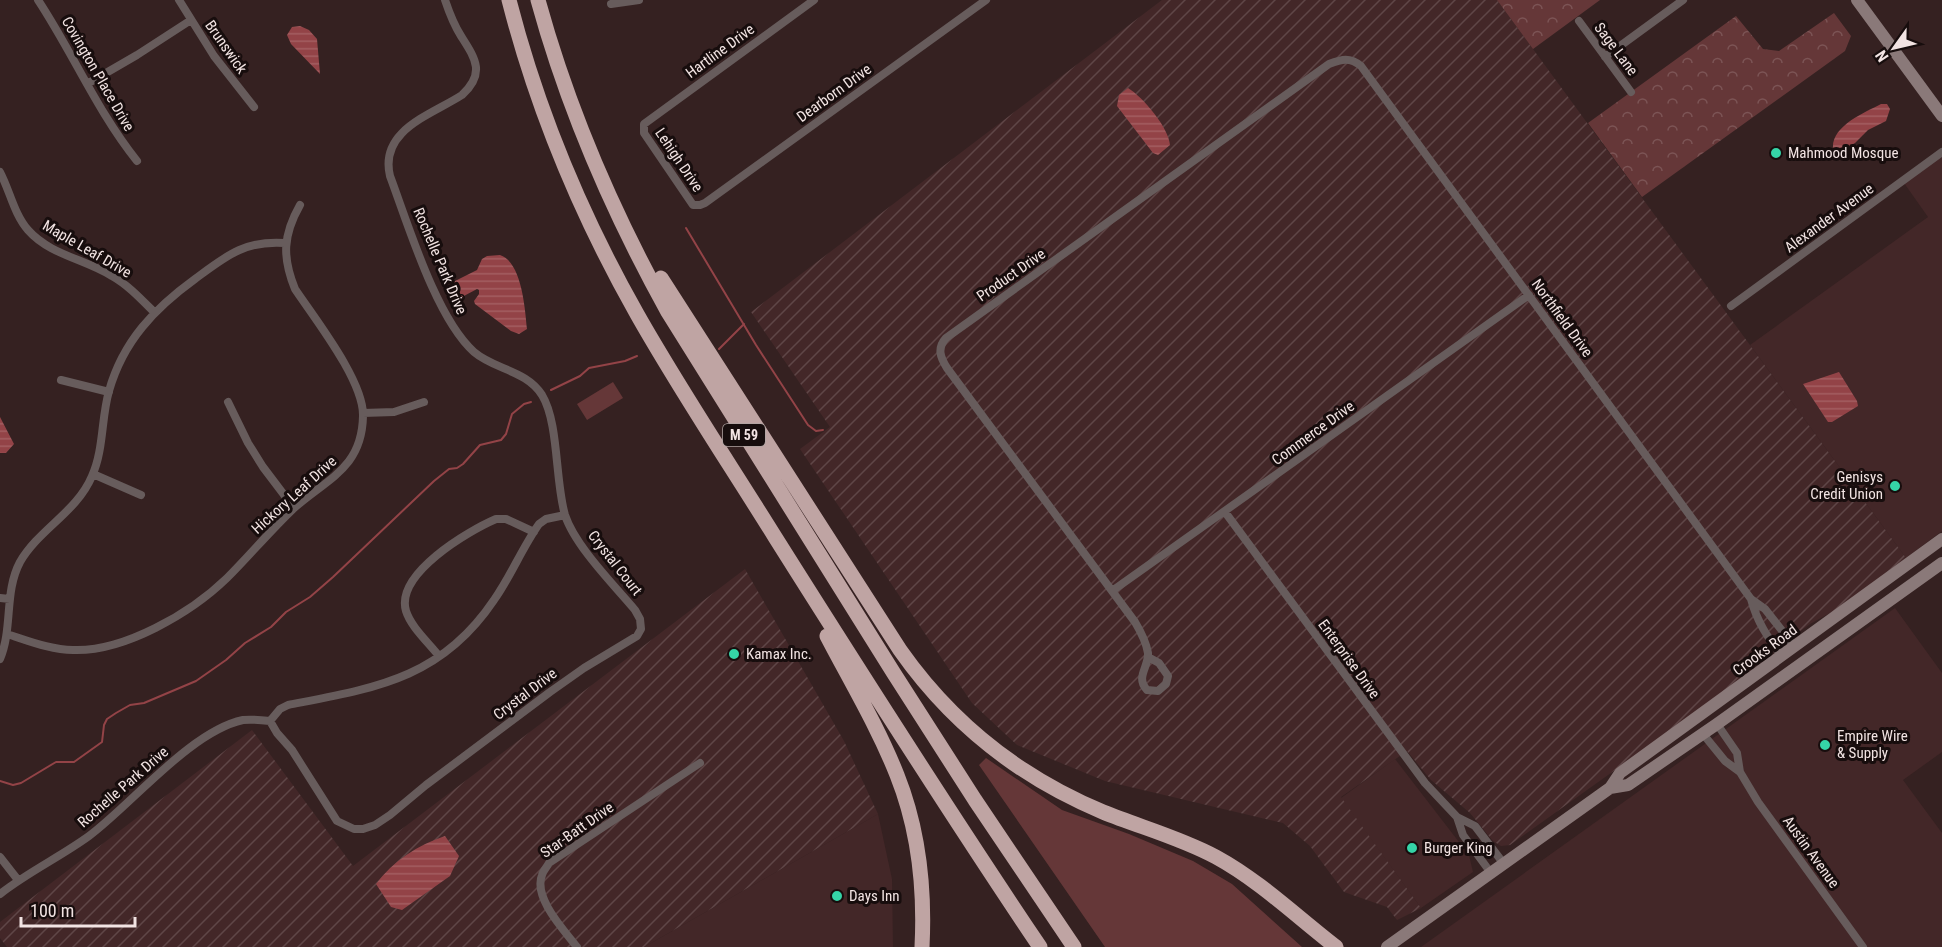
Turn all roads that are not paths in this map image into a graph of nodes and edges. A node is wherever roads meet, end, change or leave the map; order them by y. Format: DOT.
graph roads {
  1 [pos="38,0"];
  2 [pos="179,0"];
  3 [pos="445,0"];
  4 [pos="509,0"];
  5 [pos="538,0"];
  6 [pos="639,0"];
  7 [pos="814,0"];
  8 [pos="986,0"];
  9 [pos="1683,0"];
  10 [pos="1857,0"];
  11 [pos="611,4"];
  12 [pos="191,20"];
  13 [pos="1579,21"];
  14 [pos="1605,57"];
  15 [pos="1347,59"];
  16 [pos="87,84"];
  17 [pos="1631,92"];
  18 [pos="254,107"];
  19 [pos="1942,116"];
  20 [pos="644,127"];
  21 [pos="1942,152"];
  22 [pos="137,161"];
  23 [pos="0,172"];
  24 [pos="607,192"];
  25 [pos="300,205"];
  26 [pos="697,206"];
  27 [pos="285,243"];
  28 [pos="1528,295"];
  29 [pos="1731,306"];
  30 [pos="154,312"];
  31 [pos="61,380"];
  32 [pos="109,392"];
  33 [pos="228,402"];
  34 [pos="424,402"];
  35 [pos="363,413"];
  36 [pos="93,474"];
  37 [pos="141,495"];
  38 [pos="294,508"];
  39 [pos="1225,512"];
  40 [pos="565,515"];
  41 [pos="534,532"];
  42 [pos="776,537"];
  43 [pos="1942,539"];
  44 [pos="1942,563"];
  45 [pos="1112,591"];
  46 [pos="0,598"];
  47 [pos="10,599"];
  48 [pos="1751,599"];
  49 [pos="1847,608"];
  50 [pos="641,629"];
  51 [pos="1849,631"];
  52 [pos="7,634"];
  53 [pos="1795,647"];
  54 [pos="439,656"];
  55 [pos="1782,656"];
  56 [pos="1149,657"];
  57 [pos="0,659"];
  58 [pos="1791,672"];
  59 [pos="1708,709"];
  60 [pos="270,721"];
  61 [pos="1717,724"];
  62 [pos="1703,734"];
  63 [pos="700,764"];
  64 [pos="1740,772"];
  65 [pos="1611,788"];
  66 [pos="1457,817"];
  67 [pos="0,857"];
  68 [pos="1504,864"];
  69 [pos="1491,873"];
  70 [pos="18,880"];
  71 [pos="0,894"];
  72 [pos="577,947"];
  73 [pos="922,947"];
  74 [pos="1040,947"];
  75 [pos="1074,947"];
  76 [pos="1336,947"];
  77 [pos="1387,947"];
  78 [pos="1863,947"];
  1 -- 16 [label="street, Covington Place Drive"];
  2 -- 12 [label="street, Brunswick"];
  3 -- 40 [label="street, Rochelle Park Drive"];
  4 -- 42 [label="highway, M 59"];
  5 -- 24 [label="highway, M 59"];
  6 -- 11 [label="street"];
  7 -- 20 [label="street, Hartline Drive"];
  8 -- 26 [label="street, Dearborn Drive"];
  9 -- 14 [label="street"];
  10 -- 19 [label="main road"];
  12 -- 16 [label="street"];
  12 -- 18 [label="street, Brunswick"];
  13 -- 14 [label="street, Sage Lane"];
  14 -- 17 [label="street, Sage Lane"];
  15 -- 28 [label="street, Northfield Drive"];
  15 -- 45 [label="street, Product Drive"];
  16 -- 22 [label="street, Covington Place Drive"];
  20 -- 26 [label="street, Lehigh Drive"];
  21 -- 29 [label="street, Alexander Avenue"];
  23 -- 30 [label="street, Maple Leaf Drive"];
  24 -- 75 [label="highway, M 59"];
  24 -- 76 [label="highway"];
  25 -- 27 [label="street, Hickory Leaf Drive"];
  27 -- 30 [label="street"];
  27 -- 35 [label="street, Hickory Leaf Drive"];
  28 -- 39 [label="street, Commerce Drive"];
  28 -- 48 [label="street, Northfield Drive"];
  30 -- 32 [label="street"];
  31 -- 32 [label="street"];
  32 -- 36 [label="street"];
  33 -- 38 [label="street"];
  34 -- 35 [label="street"];
  35 -- 38 [label="street, Hickory Leaf Drive"];
  36 -- 37 [label="street"];
  36 -- 47 [label="street"];
  38 -- 52 [label="street, Hickory Leaf Drive"];
  39 -- 45 [label="street, Commerce Drive"];
  39 -- 66 [label="street, Enterprise Drive"];
  40 -- 41 [label="street"];
  40 -- 50 [label="street, Crystal Court"];
  41 -- 54 [label="street"];
  41 -- 54 [label="street"];
  42 -- 73 [label="highway"];
  42 -- 74 [label="highway, M 59"];
  43 -- 49 [label="main road, Crooks Road"];
  44 -- 51 [label="main road, Crooks Road"];
  45 -- 56 [label="street"];
  46 -- 47 [label="street"];
  47 -- 52 [label="street"];
  48 -- 53 [label="street, Northfield Drive"];
  48 -- 55 [label="street, Northfield Drive"];
  49 -- 51 [label="main road"];
  49 -- 53 [label="main road, Crooks Road"];
  50 -- 60 [label="street, Crystal Drive"];
  51 -- 58 [label="main road, Crooks Road"];
  52 -- 57 [label="street"];
  53 -- 55 [label="main road, Crooks Road"];
  53 -- 58 [label="main road"];
  54 -- 60 [label="street"];
  55 -- 59 [label="main road, Crooks Road"];
  58 -- 61 [label="main road, Crooks Road"];
  59 -- 62 [label="main road"];
  59 -- 65 [label="main road, Crooks Road"];
  60 -- 70 [label="street, Rochelle Park Drive"];
  61 -- 62 [label="main road, Crooks Road"];
  61 -- 64 [label="street, Austin Avenue"];
  62 -- 64 [label="street, Austin Avenue"];
  62 -- 65 [label="main road, Crooks Road"];
  63 -- 72 [label="street, Star-Batt Drive"];
  64 -- 78 [label="street, Austin Avenue"];
  65 -- 68 [label="main road, Crooks Road"];
  66 -- 68 [label="street, Enterprise Drive"];
  66 -- 69 [label="street, Enterprise Drive"];
  67 -- 70 [label="street"];
  68 -- 69 [label="main road, Crooks Road"];
  69 -- 77 [label="main road, Crooks Road"];
  70 -- 71 [label="street, Rochelle Park Drive"];
}
